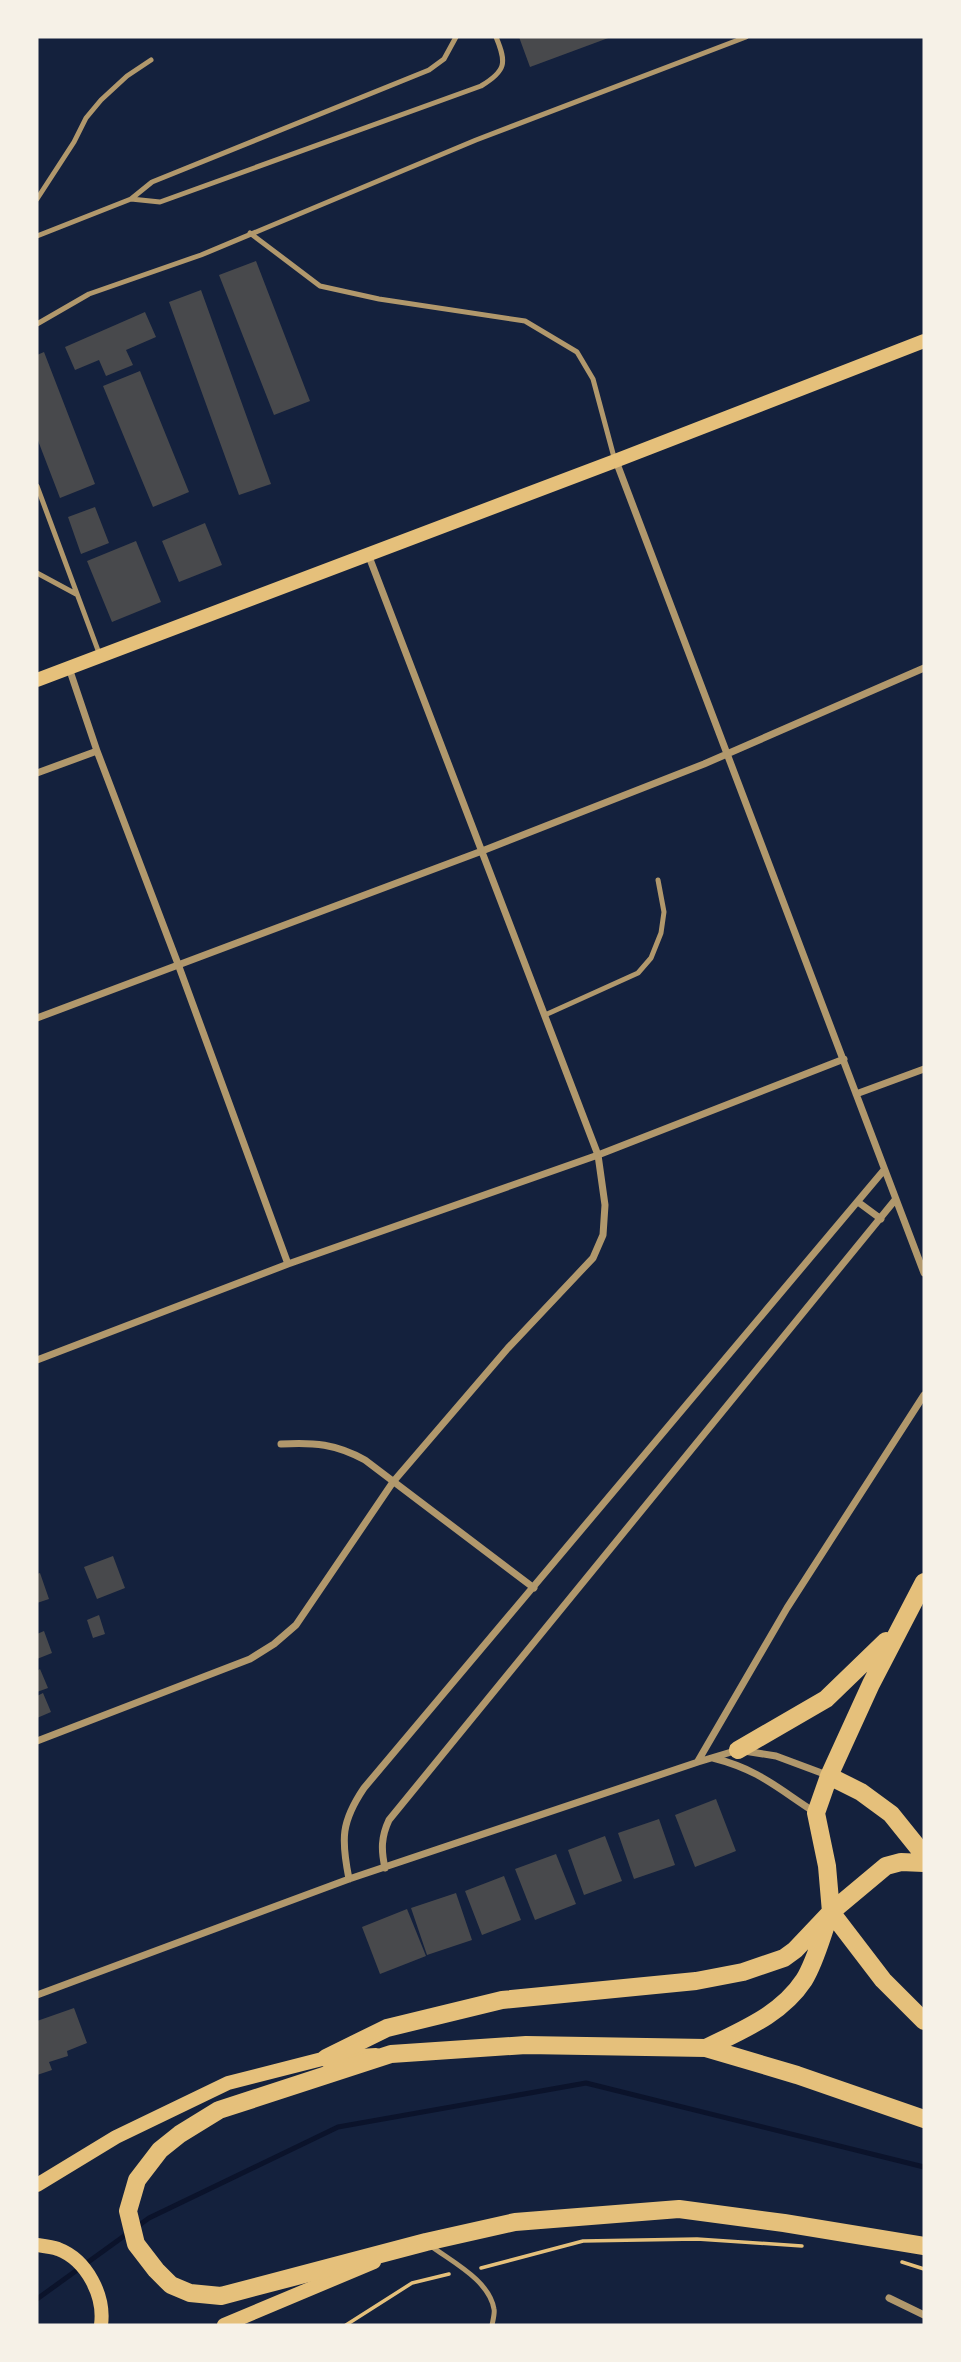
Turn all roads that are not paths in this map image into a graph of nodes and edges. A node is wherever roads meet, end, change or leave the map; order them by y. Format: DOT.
graph roads {
  1 [pos="456,37"];
  2 [pos="496,37"];
  3 [pos="746,37"];
  4 [pos="151,60"];
  5 [pos="37,199"];
  6 [pos="131,199"];
  7 [pos="250,233"];
  8 [pos="37,236"];
  9 [pos="37,324"];
  10 [pos="924,341"];
  11 [pos="615,461"];
  12 [pos="37,486"];
  13 [pos="368,554"];
  14 [pos="37,573"];
  15 [pos="76,594"];
  16 [pos="101,657"];
  17 [pos="69,667"];
  18 [pos="924,668"];
  19 [pos="37,680"];
  20 [pos="97,751"];
  21 [pos="727,755"];
  22 [pos="37,773"];
  23 [pos="482,850"];
  24 [pos="658,880"];
  25 [pos="178,964"];
  26 [pos="544,1015"];
  27 [pos="37,1018"];
  28 [pos="844,1059"];
  29 [pos="924,1069"];
  30 [pos="856,1094"];
  31 [pos="598,1155"];
  32 [pos="884,1170"];
  33 [pos="895,1200"];
  34 [pos="858,1202"];
  35 [pos="881,1219"];
  36 [pos="288,1264"];
  37 [pos="924,1273"];
  38 [pos="37,1360"];
  39 [pos="924,1395"];
  40 [pos="281,1444"];
  41 [pos="393,1482"];
  42 [pos="924,1582"];
  43 [pos="534,1588"];
  44 [pos="898,1629"];
  45 [pos="37,1741"];
  46 [pos="738,1750"];
  47 [pos="713,1758"];
  48 [pos="698,1762"];
  49 [pos="829,1776"];
  50 [pos="816,1813"];
  51 [pos="924,1855"];
  52 [pos="924,1863"];
  53 [pos="385,1868"];
  54 [pos="349,1879"];
  55 [pos="831,1912"];
  56 [pos="37,1995"];
  57 [pos="924,2021"];
  58 [pos="706,2048"];
  59 [pos="391,2054"];
  60 [pos="326,2058"];
  61 [pos="924,2119"];
  62 [pos="37,2185"];
  63 [pos="37,2245"];
  64 [pos="418,2245"];
  65 [pos="924,2246"];
  66 [pos="889,2298"];
  67 [pos="924,2315"];
  68 [pos="101,2324"];
  69 [pos="224,2325"];
  70 [pos="492,2325"];
  1 -- 6 [label="lane"];
  2 -- 6 [label="lane"];
  3 -- 7 [label="lane"];
  4 -- 5 [label="lane"];
  6 -- 8 [label="lane"];
  7 -- 9 [label="lane"];
  7 -- 11 [label="lane"];
  10 -- 11 [label="main road"];
  11 -- 13 [label="main road"];
  11 -- 21 [label="street"];
  12 -- 15 [label="lane"];
  13 -- 16 [label="main road"];
  13 -- 23 [label="street"];
  14 -- 15 [label="lane"];
  15 -- 16 [label="lane"];
  16 -- 17 [label="main road"];
  17 -- 19 [label="main road"];
  17 -- 20 [label="street"];
  18 -- 21 [label="street"];
  20 -- 22 [label="street"];
  20 -- 25 [label="street"];
  21 -- 23 [label="street"];
  21 -- 28 [label="street"];
  23 -- 25 [label="street"];
  23 -- 26 [label="street"];
  24 -- 26 [label="lane"];
  25 -- 27 [label="street"];
  25 -- 36 [label="street"];
  26 -- 31 [label="street"];
  28 -- 30 [label="street"];
  28 -- 31 [label="street"];
  29 -- 30 [label="street"];
  30 -- 32 [label="street"];
  31 -- 36 [label="street"];
  31 -- 41 [label="street"];
  32 -- 33 [label="street"];
  32 -- 34 [label="street"];
  33 -- 35 [label="street"];
  33 -- 37 [label="street"];
  34 -- 35 [label="street"];
  34 -- 43 [label="street"];
  35 -- 53 [label="street"];
  36 -- 38 [label="street"];
  39 -- 48 [label="street"];
  40 -- 41 [label="street"];
  41 -- 43 [label="street"];
  41 -- 45 [label="street"];
  42 -- 44 [label="main road"];
  43 -- 54 [label="street"];
  44 -- 46 [label="main road"];
  44 -- 49 [label="main road"];
  46 -- 47 [label="street"];
  46 -- 49 [label="street"];
  47 -- 48 [label="street"];
  47 -- 50 [label="street"];
  48 -- 53 [label="street"];
  49 -- 50 [label="main road"];
  49 -- 51 [label="main road"];
  50 -- 55 [label="main road"];
  52 -- 55 [label="main road"];
  53 -- 54 [label="street"];
  54 -- 56 [label="street"];
  55 -- 57 [label="main road"];
  55 -- 58 [label="main road"];
  55 -- 60 [label="main road"];
  58 -- 59 [label="main road"];
  58 -- 61 [label="main road"];
  59 -- 60 [label="main road"];
  59 -- 64 [label="main road"];
  60 -- 62 [label="main road"];
  63 -- 68 [label="main road"];
  64 -- 65 [label="main road"];
  64 -- 69 [label="main road"];
  64 -- 70 [label="lane"];
  66 -- 67 [label="street"];
}
